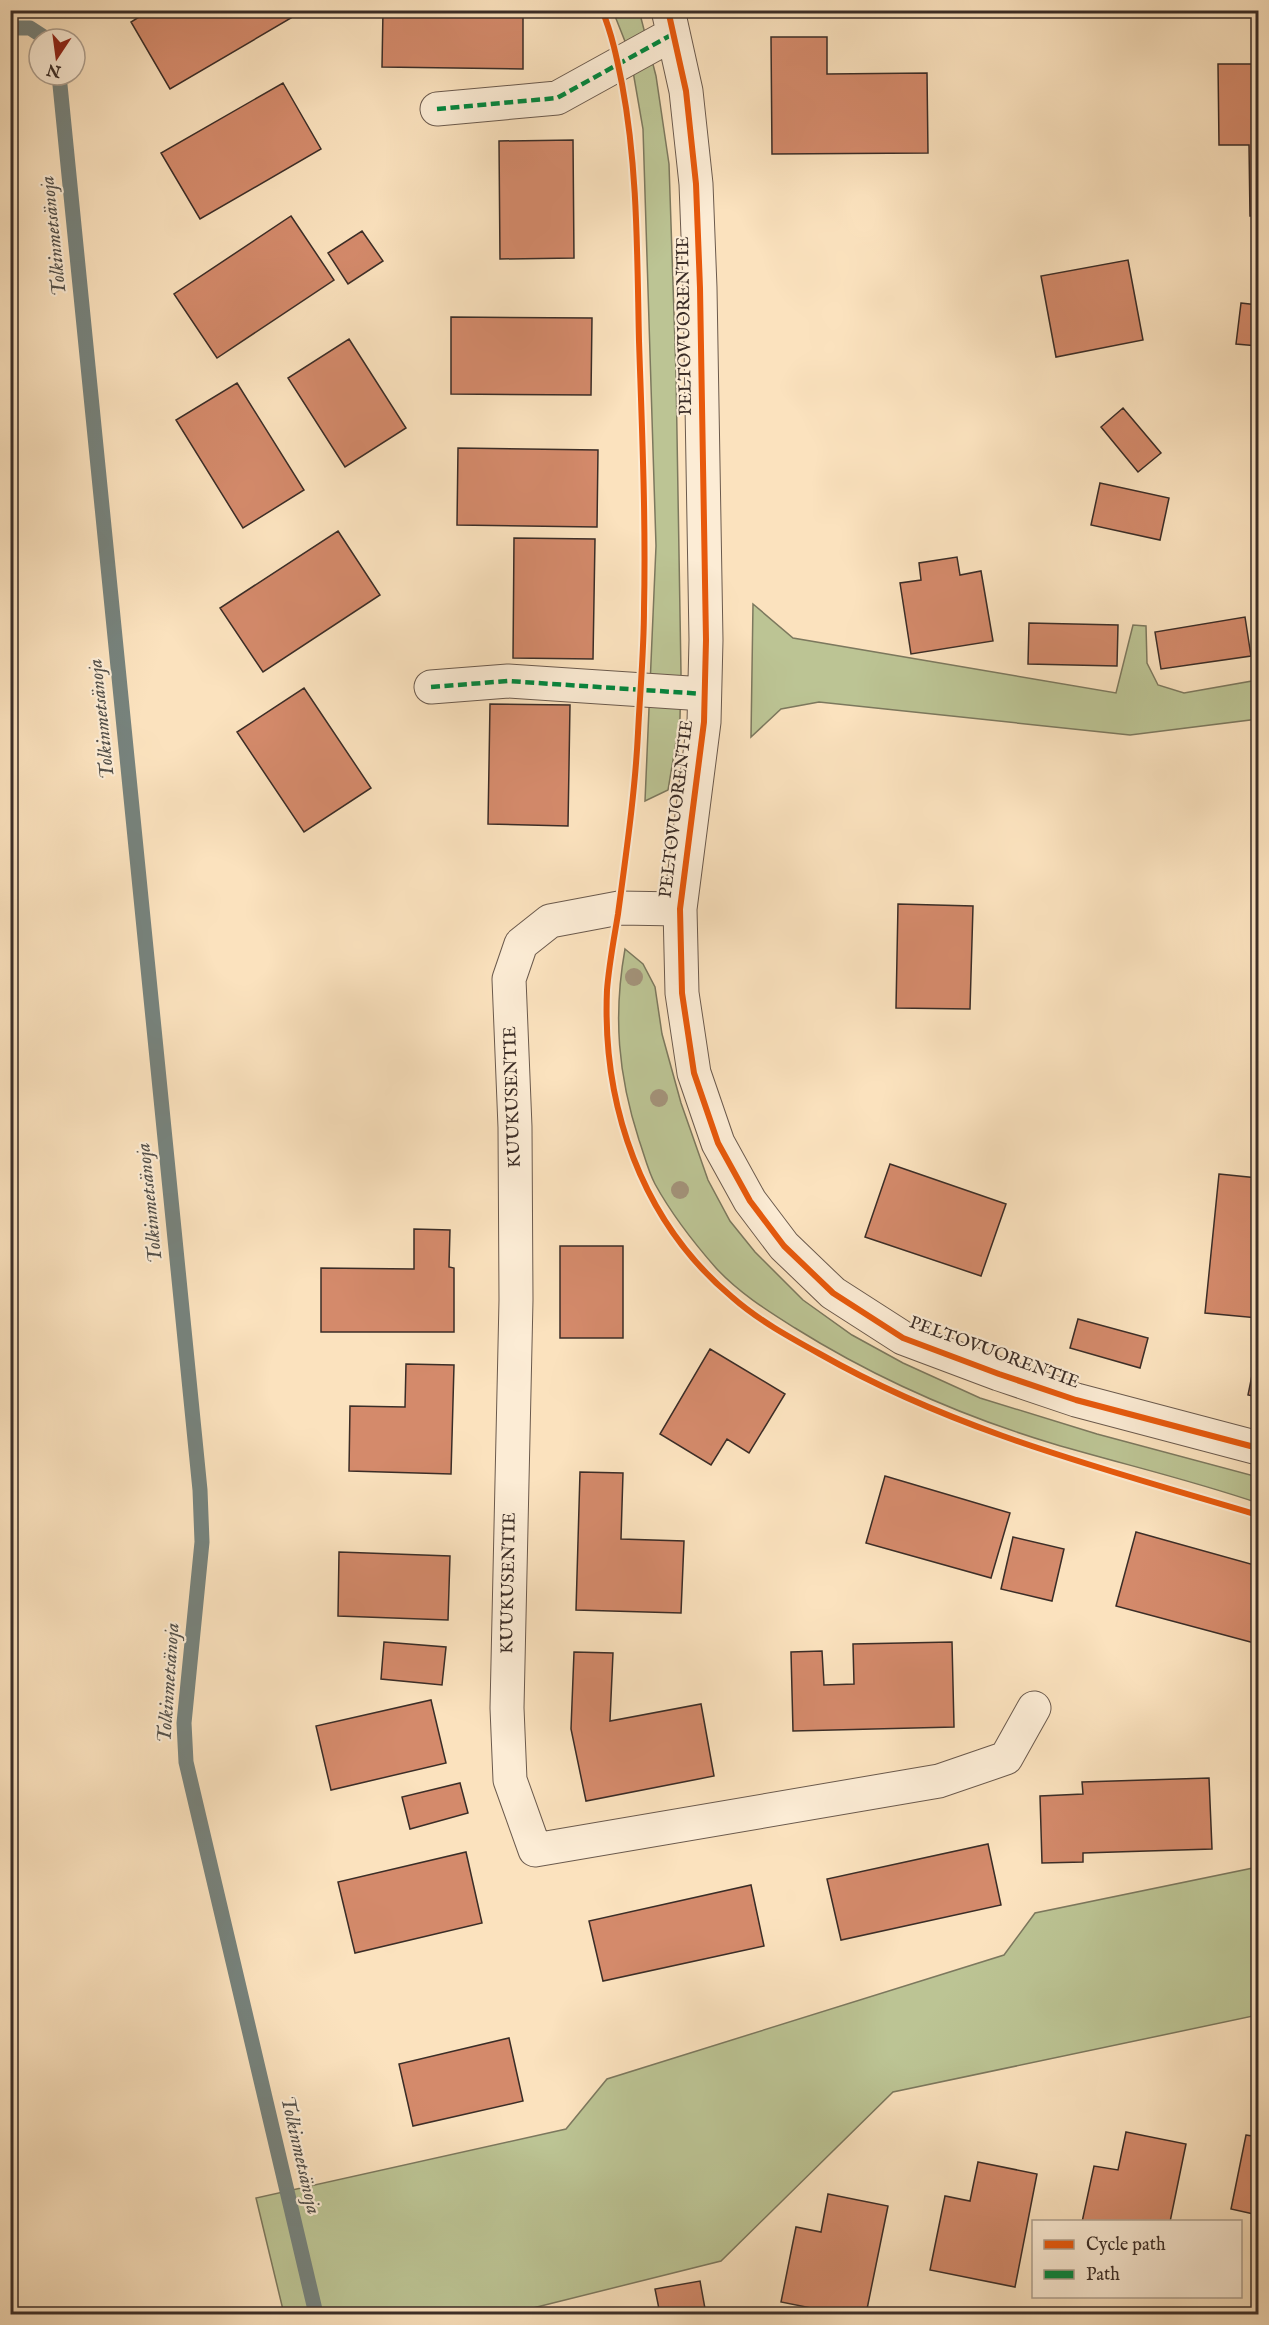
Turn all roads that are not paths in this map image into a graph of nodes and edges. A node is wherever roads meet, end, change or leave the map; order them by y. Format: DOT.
graph roads {
  1 [pos="671,22"];
  2 [pos="437,109"];
  3 [pos="431,687"];
  4 [pos="704,694"];
  5 [pos="680,909"];
  6 [pos="1258,1448"];
  7 [pos="1034,1708"];
  1 -- 2 [label="street"];
  1 -- 4 [label="street, PELTOVUORENTIE"];
  3 -- 4 [label="street"];
  4 -- 5 [label="street, PELTOVUORENTIE"];
  5 -- 6 [label="street, PELTOVUORENTIE"];
  5 -- 7 [label="street, KUUKUSENTIE"];
}
